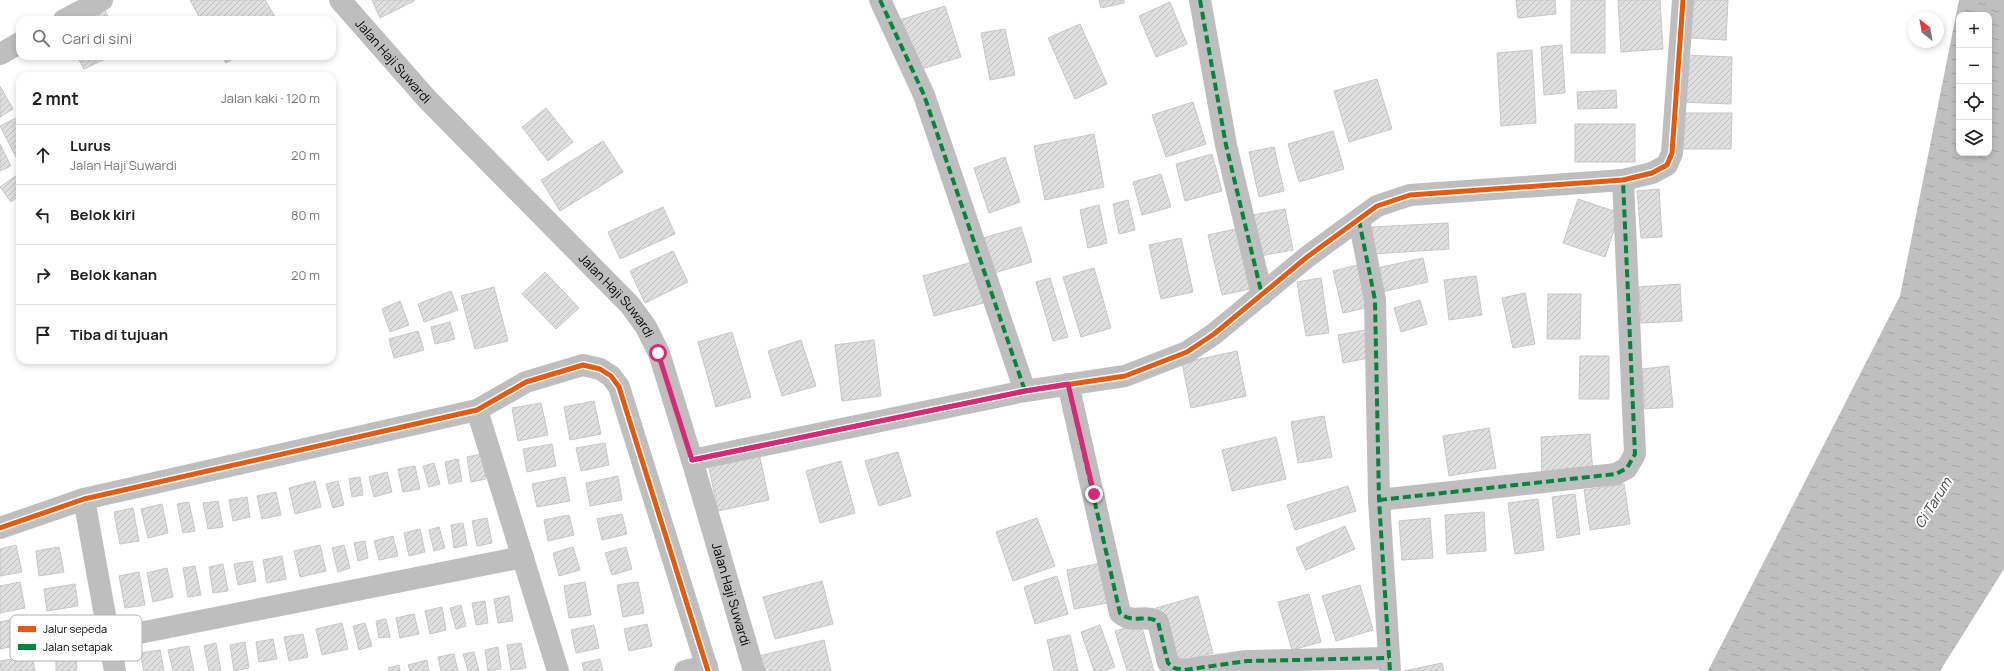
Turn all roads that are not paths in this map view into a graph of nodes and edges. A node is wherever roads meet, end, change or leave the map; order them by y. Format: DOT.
graph roads {
  1 [pos="102,0"];
  2 [pos="340,0"];
  3 [pos="880,0"];
  4 [pos="1200,0"];
  5 [pos="1683,0"];
  6 [pos="72,16"];
  7 [pos="16,45"];
  8 [pos="0,54"];
  9 [pos="1623,180"];
  10 [pos="1359,220"];
  11 [pos="1262,295"];
  12 [pos="1068,384"];
  13 [pos="1025,391"];
  14 [pos="477,410"];
  15 [pos="692,460"];
  16 [pos="84,499"];
  17 [pos="1379,500"];
  18 [pos="0,528"];
  19 [pos="523,557"];
  20 [pos="105,615"];
  21 [pos="142,632"];
  22 [pos="113,661"];
  23 [pos="1390,664"];
  24 [pos="708,669"];
  25 [pos="115,671"];
  26 [pos="558,671"];
  27 [pos="685,671"];
  28 [pos="754,671"];
  1 -- 6 [label="street"];
  2 -- 15 [label="street, Jalan Haji Suwardi"];
  3 -- 13 [label="street"];
  4 -- 11 [label="street"];
  5 -- 9 [label="street"];
  7 -- 8 [label="street"];
  9 -- 10 [label="street"];
  9 -- 17 [label="street"];
  10 -- 11 [label="street"];
  10 -- 17 [label="street"];
  11 -- 12 [label="street"];
  12 -- 13 [label="street"];
  12 -- 23 [label="street"];
  13 -- 15 [label="street"];
  14 -- 16 [label="street"];
  14 -- 19 [label="street"];
  14 -- 24 [label="street"];
  15 -- 28 [label="street, Jalan Haji Suwardi"];
  16 -- 18 [label="street"];
  16 -- 20 [label="street"];
  17 -- 23 [label="street"];
  19 -- 21 [label="street"];
  19 -- 26 [label="street"];
  22 -- 25 [label="street"];
  24 -- 27 [label="street"];
}
